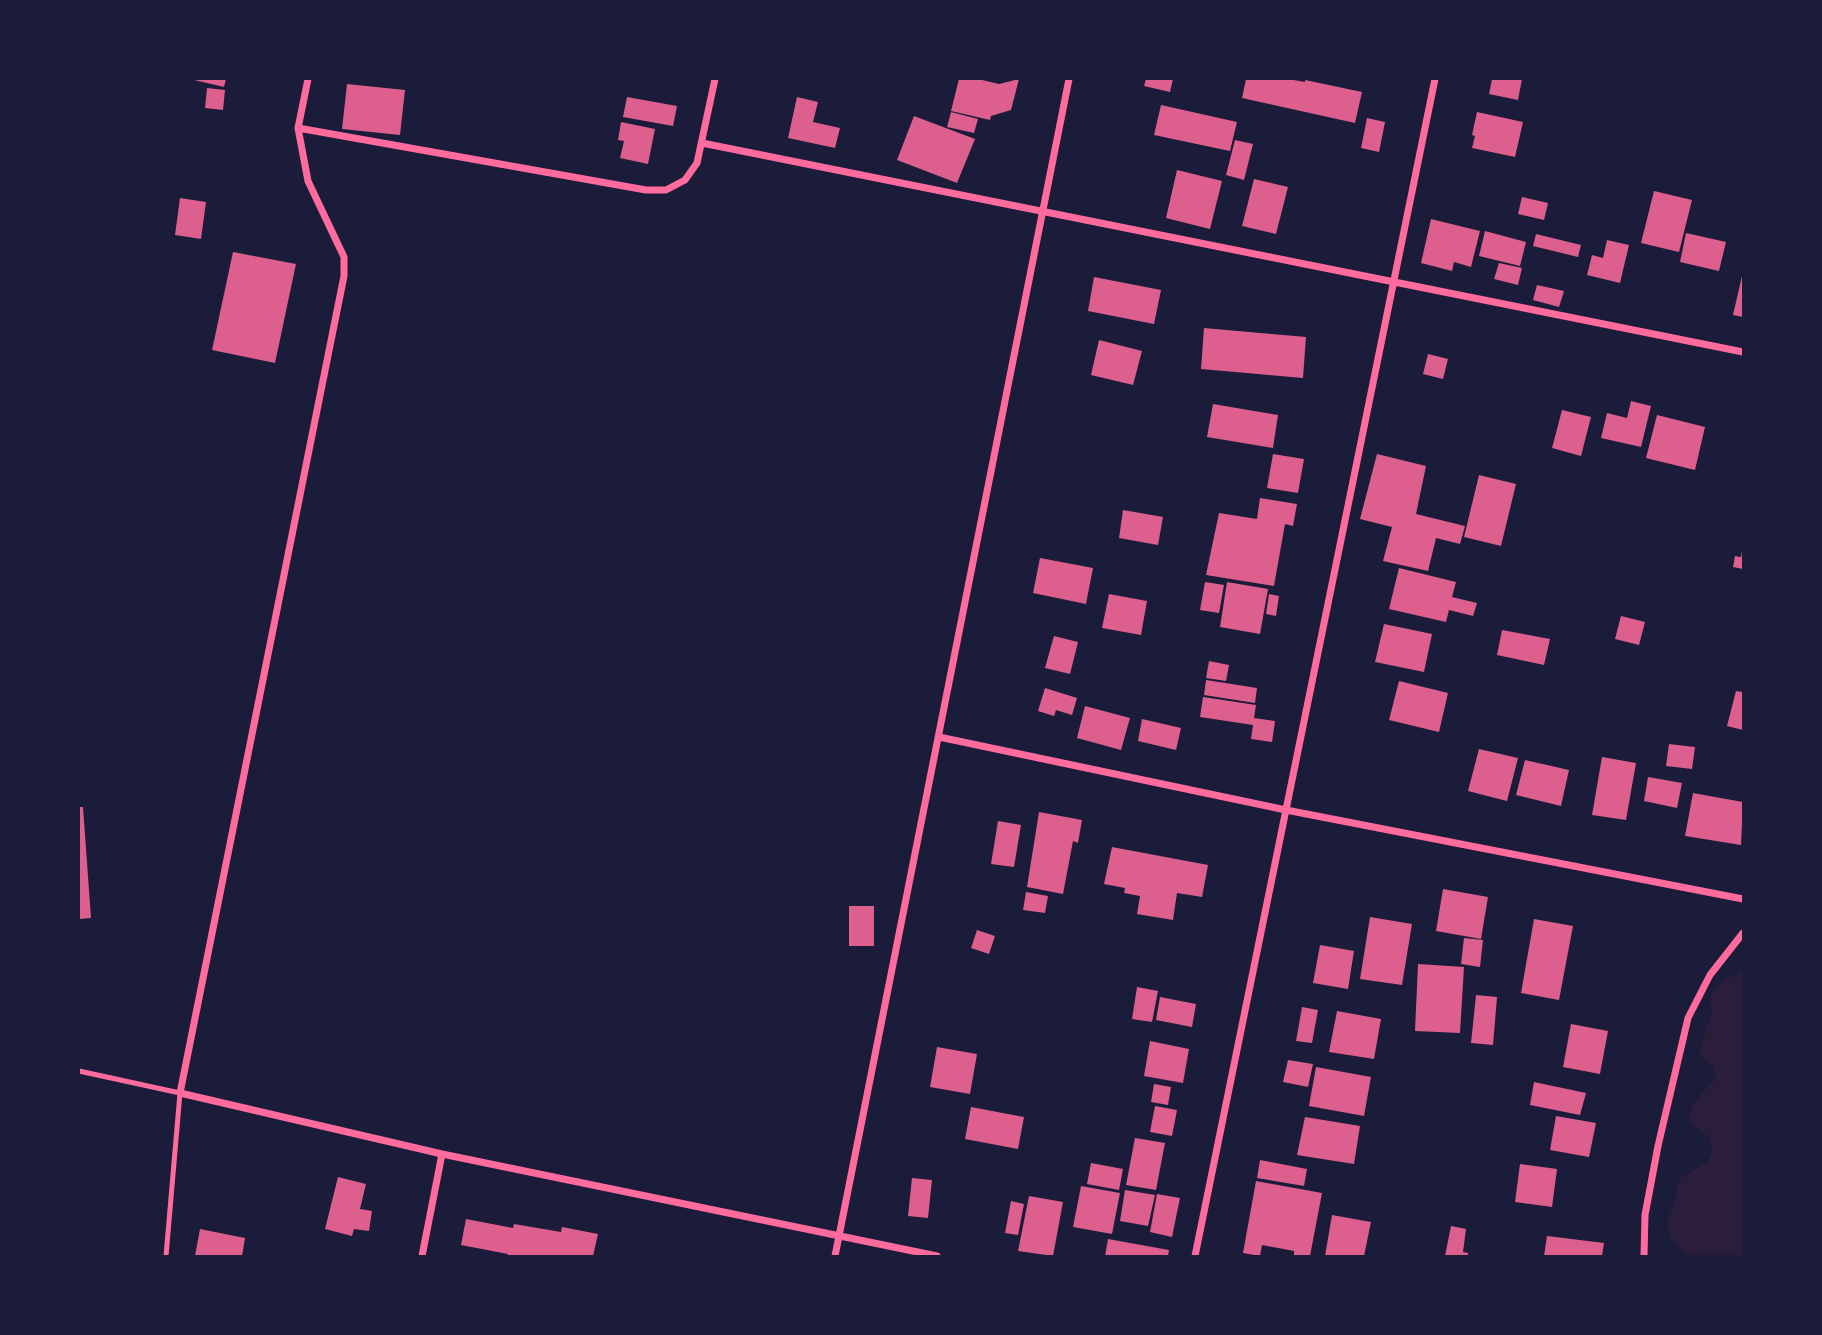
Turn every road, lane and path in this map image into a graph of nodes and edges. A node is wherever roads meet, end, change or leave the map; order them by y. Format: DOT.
graph roads {
  1 [pos="308,79"];
  2 [pos="715,79"];
  3 [pos="1069,79"];
  4 [pos="1435,79"];
  5 [pos="298,128"];
  6 [pos="702,143"];
  7 [pos="1043,211"];
  8 [pos="1394,282"];
  9 [pos="1743,352"];
  10 [pos="939,737"];
  11 [pos="1286,810"];
  12 [pos="1743,899"];
  13 [pos="1743,933"];
  14 [pos="79,1071"];
  15 [pos="180,1093"];
  16 [pos="442,1154"];
  17 [pos="839,1236"];
  18 [pos="166,1256"];
  19 [pos="422,1256"];
  20 [pos="835,1256"];
  21 [pos="937,1256"];
  22 [pos="1195,1256"];
  23 [pos="1644,1256"];
  1 -- 5 [label="street"];
  2 -- 6 [label="street"];
  3 -- 7 [label="street"];
  4 -- 8 [label="street"];
  5 -- 6 [label="street"];
  5 -- 15 [label="street"];
  6 -- 7 [label="street"];
  7 -- 8 [label="street"];
  7 -- 10 [label="street"];
  8 -- 9 [label="street"];
  8 -- 11 [label="street"];
  10 -- 11 [label="street"];
  10 -- 17 [label="street"];
  11 -- 12 [label="street"];
  11 -- 22 [label="street"];
  13 -- 23 [label="street"];
  14 -- 15 [label="lane"];
  15 -- 16 [label="street"];
  15 -- 18 [label="lane"];
  16 -- 17 [label="street"];
  16 -- 19 [label="street"];
  17 -- 20 [label="street"];
  17 -- 21 [label="street"];
}
